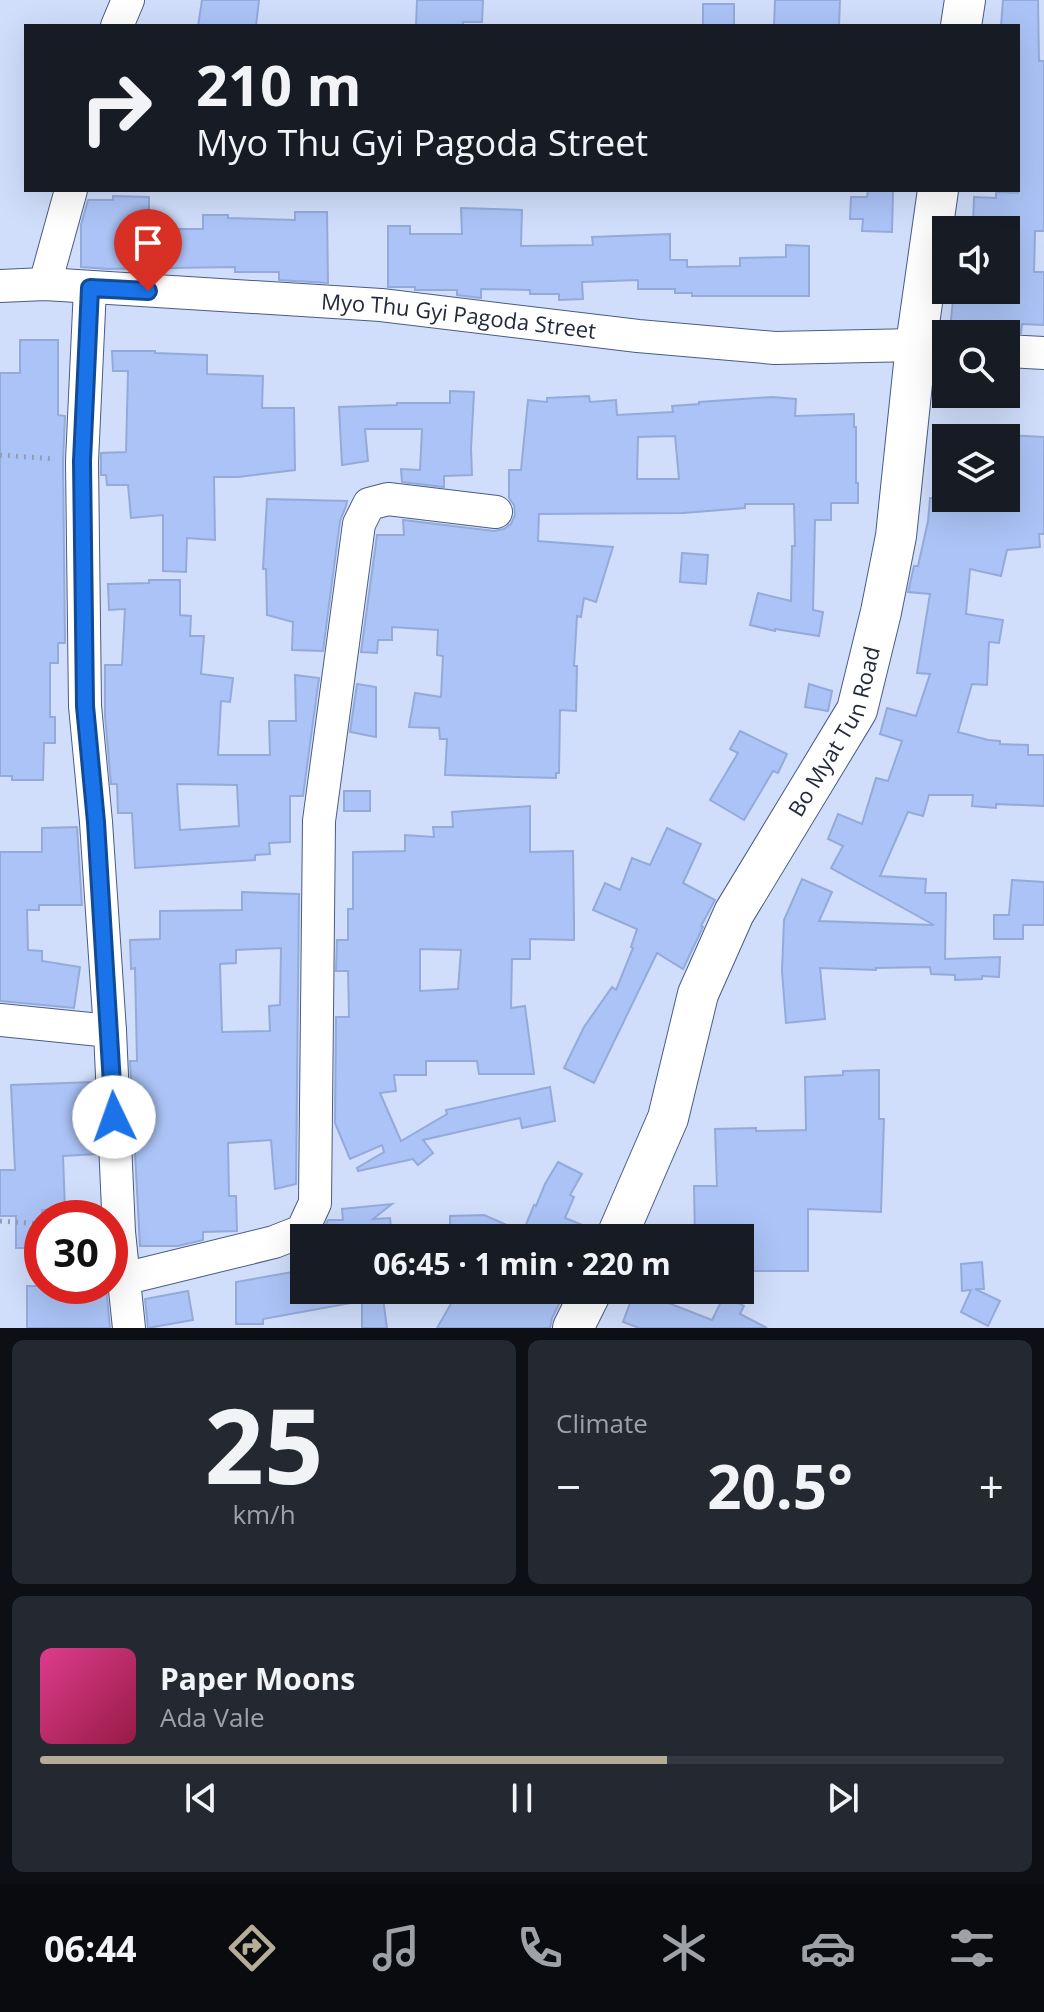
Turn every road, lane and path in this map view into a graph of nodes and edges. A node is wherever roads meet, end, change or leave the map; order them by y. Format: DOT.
graph roads {
  1 [pos="128,0"];
  2 [pos="965,0"];
  3 [pos="118,24"];
  4 [pos="961,24"];
  5 [pos="70,192"];
  6 [pos="938,192"];
  7 [pos="45,284"];
  8 [pos="0,286"];
  9 [pos="90,288"];
  10 [pos="931,346"];
  11 [pos="1020,352"];
  12 [pos="1044,353"];
  13 [pos="0,455"];
  14 [pos="82,461"];
  15 [pos="496,512"];
  16 [pos="0,1020"];
  17 [pos="110,1031"];
  18 [pos="119,1200"];
  19 [pos="0,1221"];
  20 [pos="24,1223"];
  21 [pos="622,1224"];
  22 [pos="128,1278"];
  23 [pos="126,1304"];
  24 [pos="585,1304"];
  25 [pos="129,1328"];
  26 [pos="573,1328"];
  1 -- 3 [label="street"];
  2 -- 4 [label="main road"];
  5 -- 7 [label="street"];
  6 -- 10 [label="main road, Bo Myat Tun Road"];
  7 -- 8 [label="street, Myo Thu Gyi Pagoda Street"];
  7 -- 9 [label="street, Myo Thu Gyi Pagoda Street"];
  9 -- 10 [label="street, Myo Thu Gyi Pagoda Street"];
  9 -- 14 [label="street"];
  10 -- 21 [label="main road, Bo Myat Tun Road"];
  11 -- 12 [label="street"];
  13 -- 14 [label="path"];
  14 -- 17 [label="street"];
  15 -- 22 [label="street"];
  16 -- 17 [label="street"];
  17 -- 18 [label="street"];
  19 -- 20 [label="path"];
  23 -- 25 [label="street"];
  24 -- 26 [label="main road"];
}
